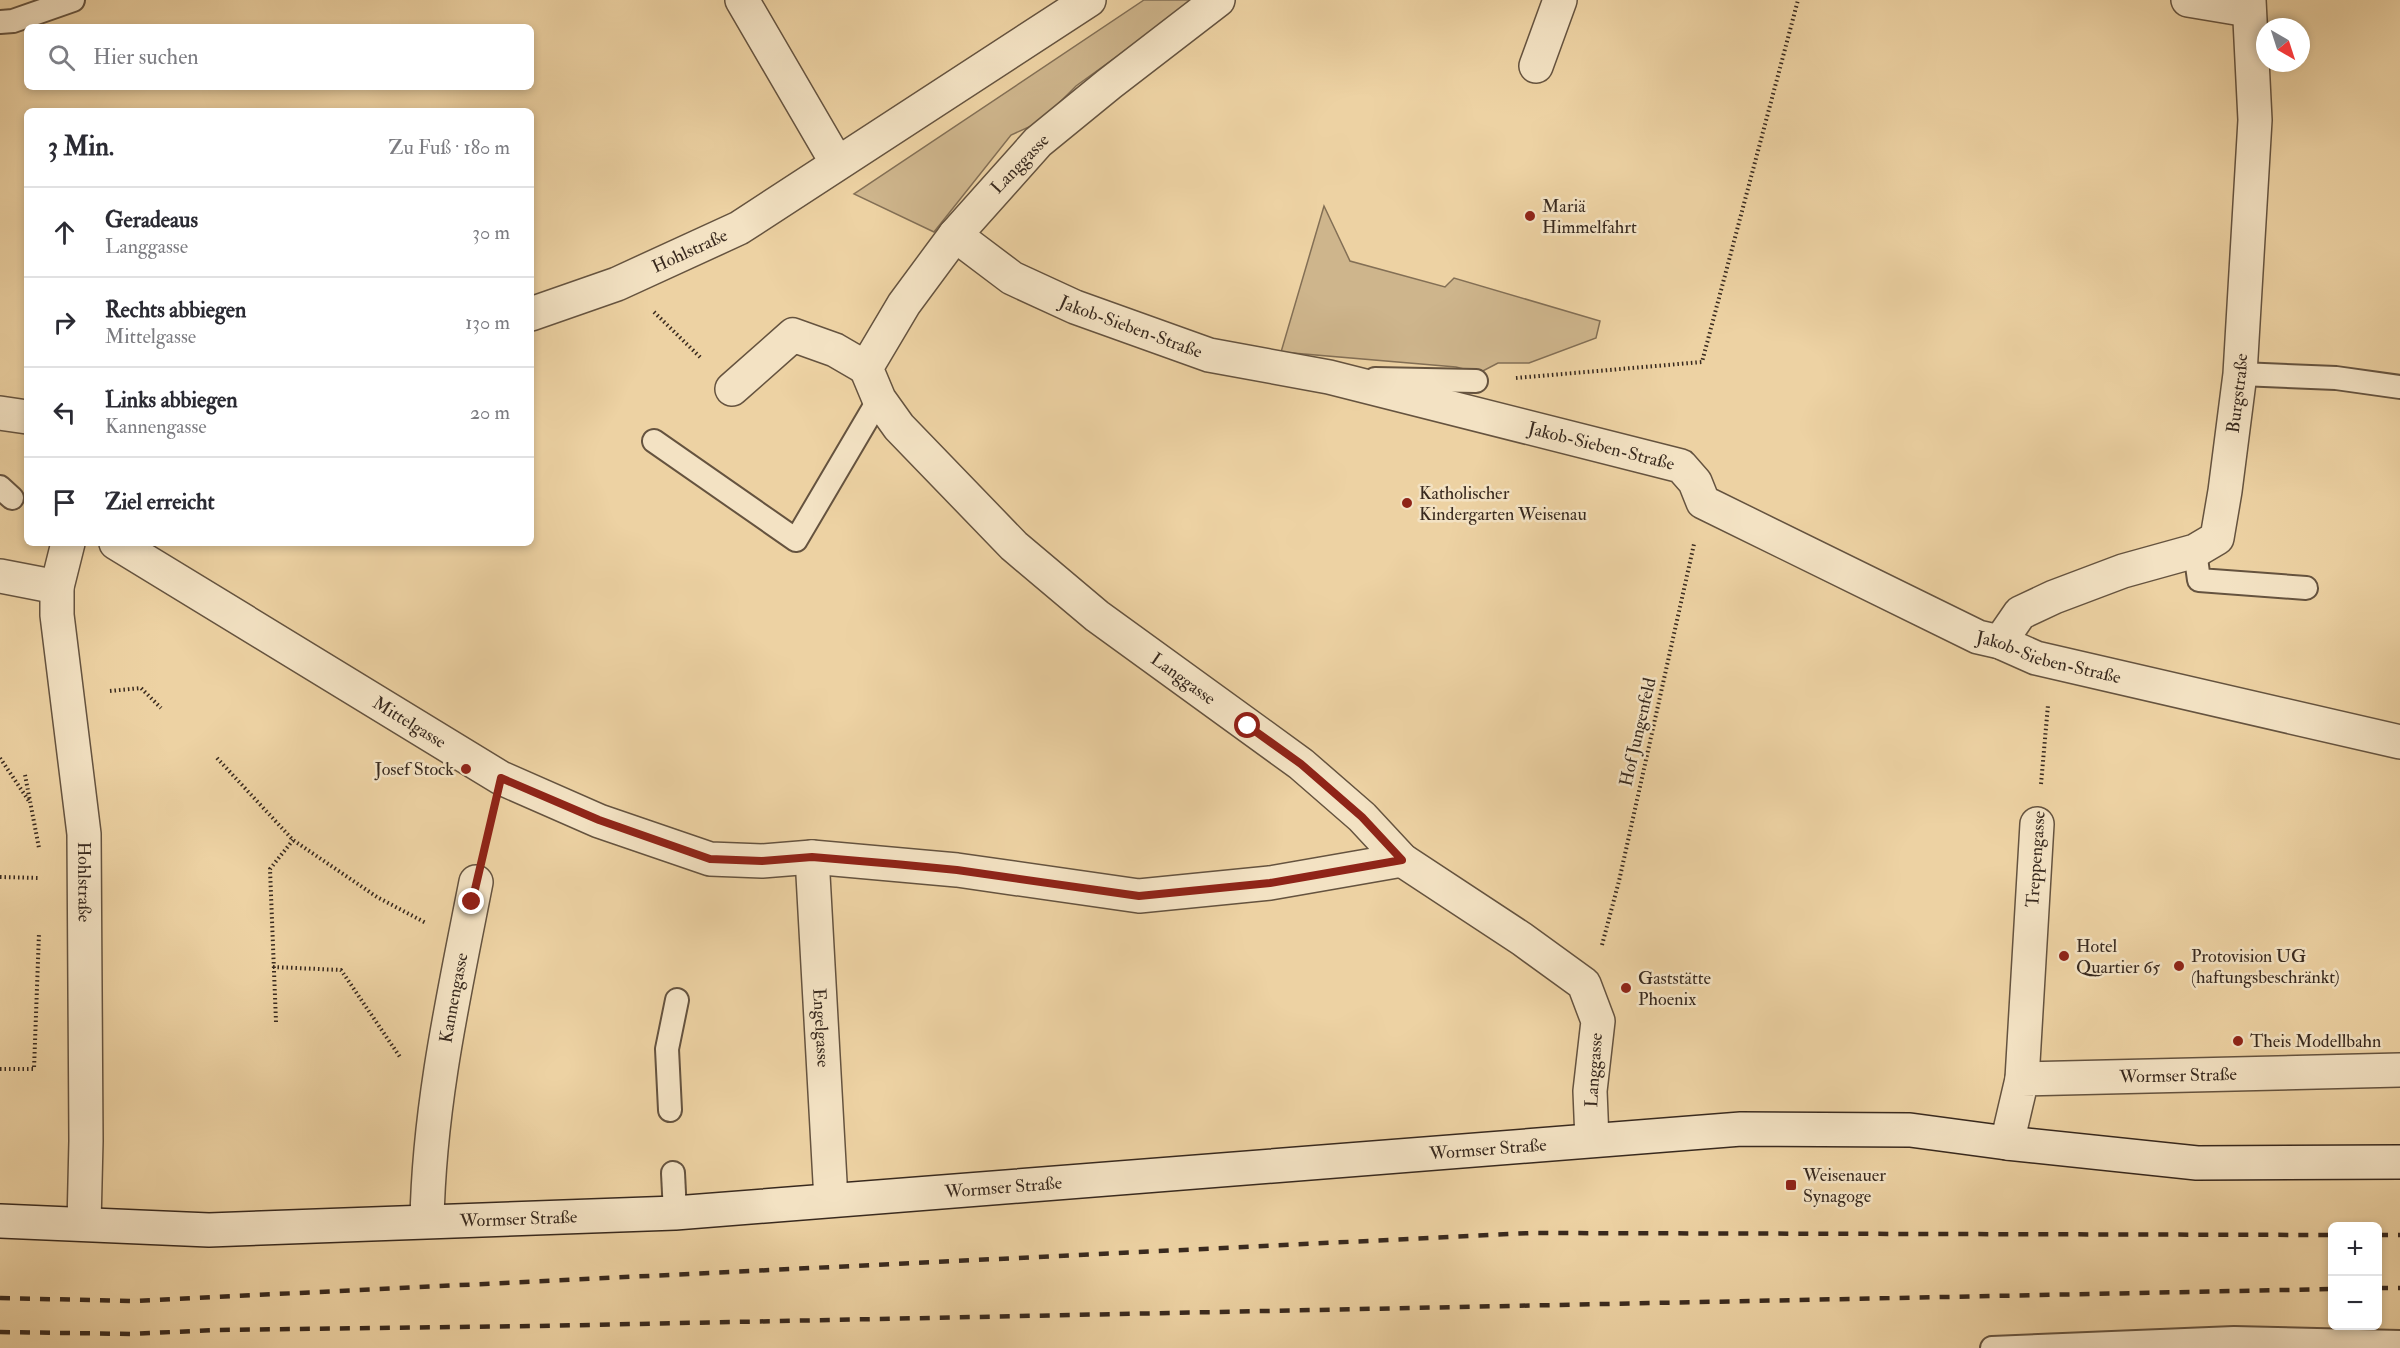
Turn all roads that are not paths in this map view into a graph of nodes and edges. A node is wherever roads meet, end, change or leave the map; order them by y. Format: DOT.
graph roads {
  1 [pos="73,0"];
  2 [pos="742,0"];
  3 [pos="1089,0"];
  4 [pos="1218,0"];
  5 [pos="1560,0"];
  6 [pos="2188,0"];
  7 [pos="2248,5"];
  8 [pos="0,22"];
  9 [pos="1536,66"];
  10 [pos="837,163"];
  11 [pos="955,235"];
  12 [pos="534,313"];
  13 [pos="866,368"];
  14 [pos="2240,374"];
  15 [pos="1329,377"];
  16 [pos="1476,381"];
  17 [pos="2400,387"];
  18 [pos="732,389"];
  19 [pos="879,399"];
  20 [pos="0,412"];
  21 [pos="24,416"];
  22 [pos="654,441"];
  23 [pos="67,546"];
  24 [pos="121,546"];
  25 [pos="2195,551"];
  26 [pos="0,576"];
  27 [pos="57,587"];
  28 [pos="2306,588"];
  29 [pos="2000,642"];
  30 [pos="2400,742"];
  31 [pos="2037,824"];
  32 [pos="812,857"];
  33 [pos="1402,860"];
  34 [pos="476,882"];
  35 [pos="677,1000"];
  36 [pos="2400,1070"];
  37 [pos="2022,1079"];
  38 [pos="670,1110"];
  39 [pos="1592,1140"];
  40 [pos="2007,1143"];
  41 [pos="2400,1162"];
  42 [pos="673,1173"];
  43 [pos="831,1200"];
  44 [pos="675,1213"];
  45 [pos="0,1221"];
  46 [pos="427,1221"];
  47 [pos="84,1224"];
  48 [pos="2400,1341"];
  49 [pos="1992,1348"];
  1 -- 8 [label="lane"];
  2 -- 10 [label="street"];
  3 -- 10 [label="street, Hohlstraße"];
  4 -- 11 [label="street, Langgasse"];
  5 -- 9 [label="street"];
  6 -- 7 [label="street"];
  7 -- 14 [label="street, Burgstraße"];
  10 -- 12 [label="street, Hohlstraße"];
  11 -- 13 [label="street, Langgasse"];
  11 -- 15 [label="street, Jakob-Sieben-Straße"];
  13 -- 18 [label="street"];
  13 -- 19 [label="street, Langgasse"];
  14 -- 17 [label="lane"];
  14 -- 25 [label="street, Burgstraße"];
  15 -- 16 [label="lane"];
  15 -- 29 [label="street, Jakob-Sieben-Straße"];
  19 -- 22 [label="lane"];
  19 -- 33 [label="street, Langgasse"];
  20 -- 21 [label="street"];
  23 -- 27 [label="street, Hohlstraße"];
  24 -- 32 [label="street, Mittelgasse"];
  25 -- 28 [label="lane"];
  25 -- 29 [label="street, Burgstraße"];
  26 -- 27 [label="street"];
  27 -- 47 [label="street, Hohlstraße"];
  29 -- 30 [label="street, Jakob-Sieben-Straße"];
  31 -- 37 [label="street, Treppengasse"];
  32 -- 33 [label="street, Mittelgasse"];
  32 -- 43 [label="street, Engelgasse"];
  33 -- 39 [label="street, Langgasse"];
  34 -- 46 [label="street, Kannengasse"];
  35 -- 38 [label="lane"];
  36 -- 37 [label="street, Wormser Straße"];
  37 -- 40 [label="street"];
  39 -- 40 [label="street, Wormser Straße"];
  39 -- 43 [label="street, Wormser Straße"];
  40 -- 41 [label="street, Wormser Straße"];
  42 -- 44 [label="lane"];
  43 -- 44 [label="street, Wormser Straße"];
  44 -- 46 [label="street, Wormser Straße"];
  45 -- 47 [label="street, Wormser Straße"];
  46 -- 47 [label="street, Wormser Straße"];
  48 -- 49 [label="lane"];
}
